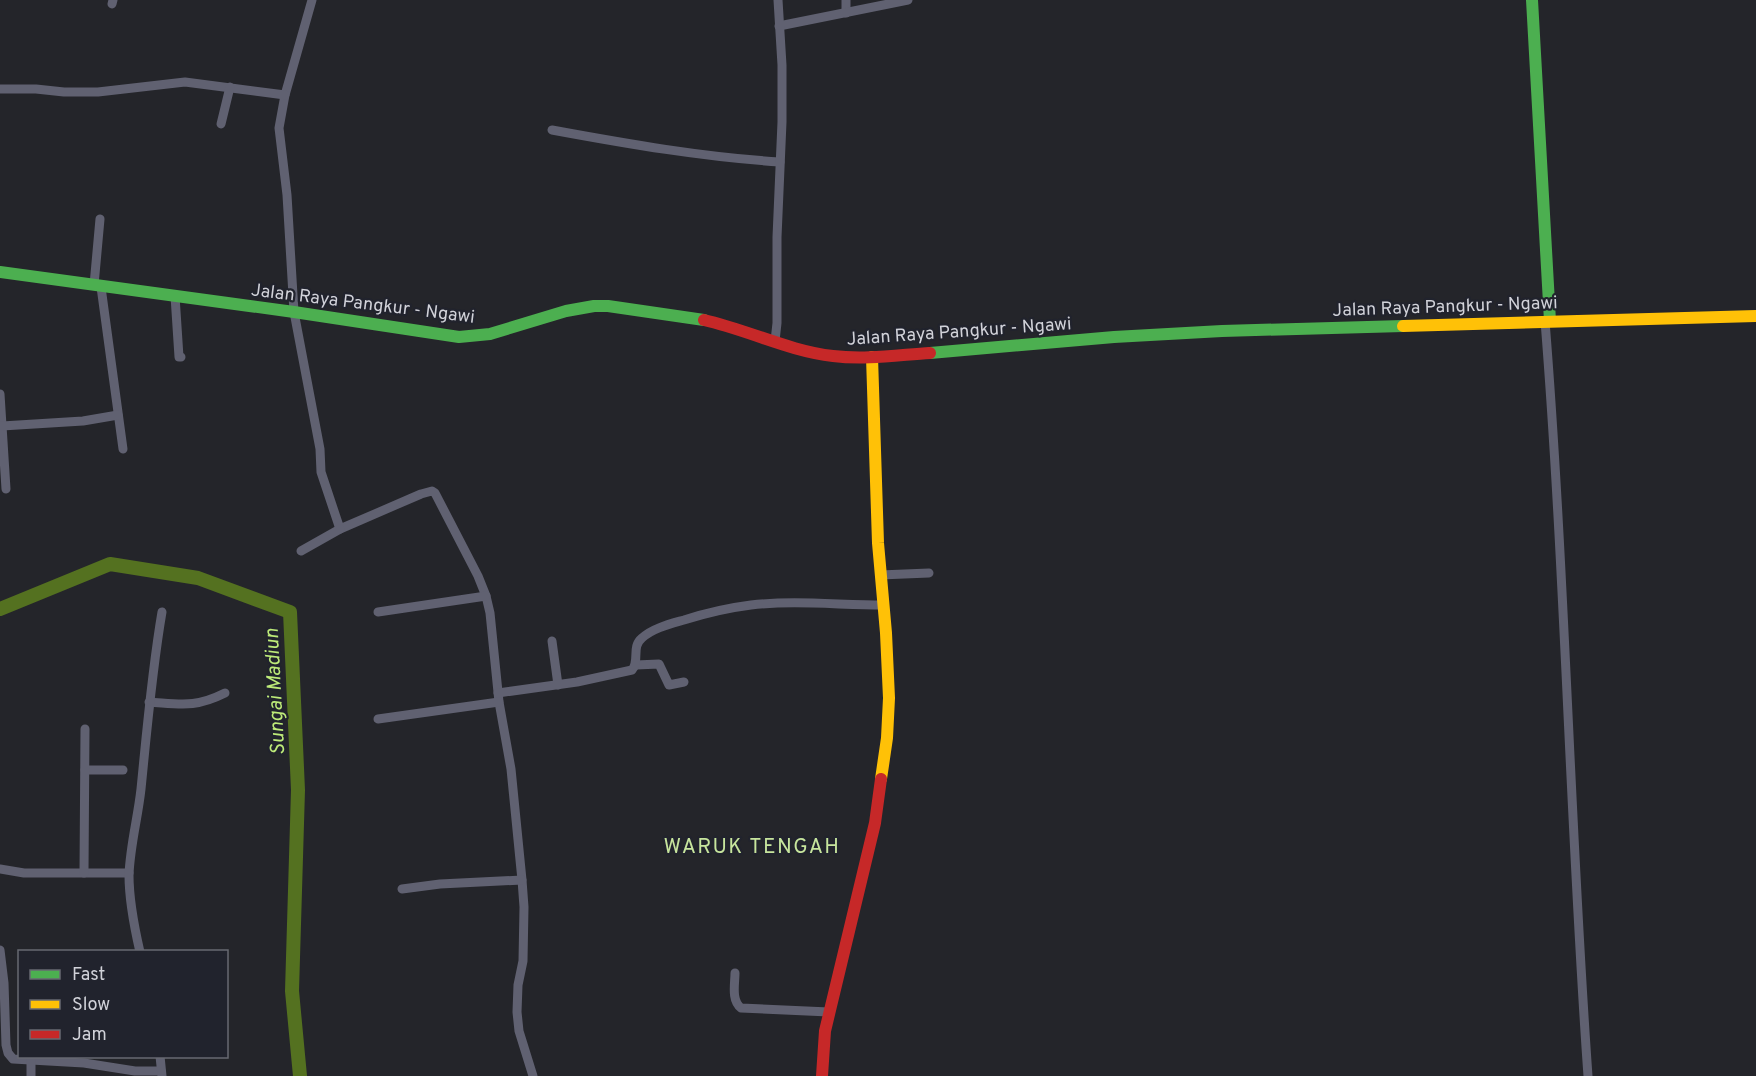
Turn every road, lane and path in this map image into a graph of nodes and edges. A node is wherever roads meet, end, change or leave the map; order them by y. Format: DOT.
graph roads {
  1 [pos="312,0"];
  2 [pos="778,0"];
  3 [pos="846,0"];
  4 [pos="908,0"];
  5 [pos="1532,0"];
  6 [pos="846,13"];
  7 [pos="779,26"];
  8 [pos="230,87"];
  9 [pos="0,89"];
  10 [pos="285,95"];
  11 [pos="221,124"];
  12 [pos="552,130"];
  13 [pos="780,162"];
  14 [pos="100,219"];
  15 [pos="0,272"];
  16 [pos="97,286"];
  17 [pos="175,296"];
  18 [pos="294,312"];
  19 [pos="1756,316"];
  20 [pos="1547,321"];
  21 [pos="775,341"];
  22 [pos="181,357"];
  23 [pos="872,357"];
  24 [pos="0,394"];
  25 [pos="0,410"];
  26 [pos="118,415"];
  27 [pos="2,426"];
  28 [pos="123,449"];
  29 [pos="6,489"];
  30 [pos="340,528"];
  31 [pos="301,551"];
  32 [pos="929,573"];
  33 [pos="880,575"];
  34 [pos="486,596"];
  35 [pos="883,605"];
  36 [pos="162,612"];
  37 [pos="378,612"];
  38 [pos="552,641"];
  39 [pos="636,665"];
  40 [pos="684,682"];
  41 [pos="558,685"];
  42 [pos="225,693"];
  43 [pos="499,698"];
  44 [pos="149,702"];
  45 [pos="378,719"];
  46 [pos="85,729"];
  47 [pos="123,770"];
  48 [pos="85,771"];
  49 [pos="0,869"];
  50 [pos="84,873"];
  51 [pos="129,873"];
  52 [pos="522,880"];
  53 [pos="402,889"];
  54 [pos="0,950"];
  55 [pos="141,950"];
  56 [pos="735,973"];
  57 [pos="829,1012"];
  58 [pos="160,1058"];
  59 [pos="31,1060"];
  60 [pos="162,1073"];
  61 [pos="31,1076"];
  62 [pos="534,1076"];
  63 [pos="822,1076"];
  64 [pos="1588,1076"];
  1 -- 10 [label="street"];
  2 -- 7 [label="street"];
  3 -- 6 [label="street"];
  4 -- 6 [label="street"];
  5 -- 20 [label="main road"];
  6 -- 7 [label="street"];
  7 -- 13 [label="street"];
  8 -- 9 [label="street"];
  8 -- 10 [label="street"];
  8 -- 11 [label="street"];
  10 -- 18 [label="street"];
  12 -- 13 [label="street"];
  13 -- 21 [label="street"];
  14 -- 16 [label="street"];
  15 -- 16 [label="main road, Jalan Raya Pangkur - Ngawi"];
  16 -- 17 [label="main road, Jalan Raya Pangkur - Ngawi"];
  16 -- 26 [label="street"];
  17 -- 18 [label="main road, Jalan Raya Pangkur - Ngawi"];
  17 -- 22 [label="street"];
  18 -- 21 [label="main road, Jalan Raya Pangkur - Ngawi"];
  18 -- 30 [label="street"];
  19 -- 20 [label="main road, Jalan Raya Pangkur - Ngawi"];
  20 -- 23 [label="main road, Jalan Raya Pangkur - Ngawi"];
  20 -- 64 [label="street"];
  21 -- 23 [label="main road, Jalan Raya Pangkur - Ngawi"];
  23 -- 33 [label="main road"];
  24 -- 25 [label="street"];
  25 -- 27 [label="street"];
  26 -- 27 [label="street"];
  26 -- 28 [label="street"];
  27 -- 29 [label="street"];
  30 -- 31 [label="street"];
  30 -- 34 [label="street"];
  32 -- 33 [label="street"];
  33 -- 35 [label="main road"];
  34 -- 37 [label="street"];
  34 -- 43 [label="street"];
  35 -- 39 [label="street"];
  35 -- 57 [label="main road"];
  36 -- 44 [label="street"];
  38 -- 41 [label="street"];
  39 -- 40 [label="street"];
  39 -- 41 [label="street"];
  41 -- 43 [label="street"];
  42 -- 44 [label="street"];
  43 -- 45 [label="street"];
  43 -- 52 [label="street"];
  44 -- 51 [label="street"];
  46 -- 48 [label="street"];
  47 -- 48 [label="street"];
  48 -- 50 [label="street"];
  49 -- 50 [label="street"];
  50 -- 51 [label="street"];
  51 -- 55 [label="street"];
  52 -- 53 [label="street"];
  52 -- 62 [label="street"];
  54 -- 59 [label="street"];
  56 -- 57 [label="street"];
  57 -- 63 [label="main road"];
  58 -- 60 [label="street"];
  59 -- 60 [label="street"];
  59 -- 61 [label="street"];
}
